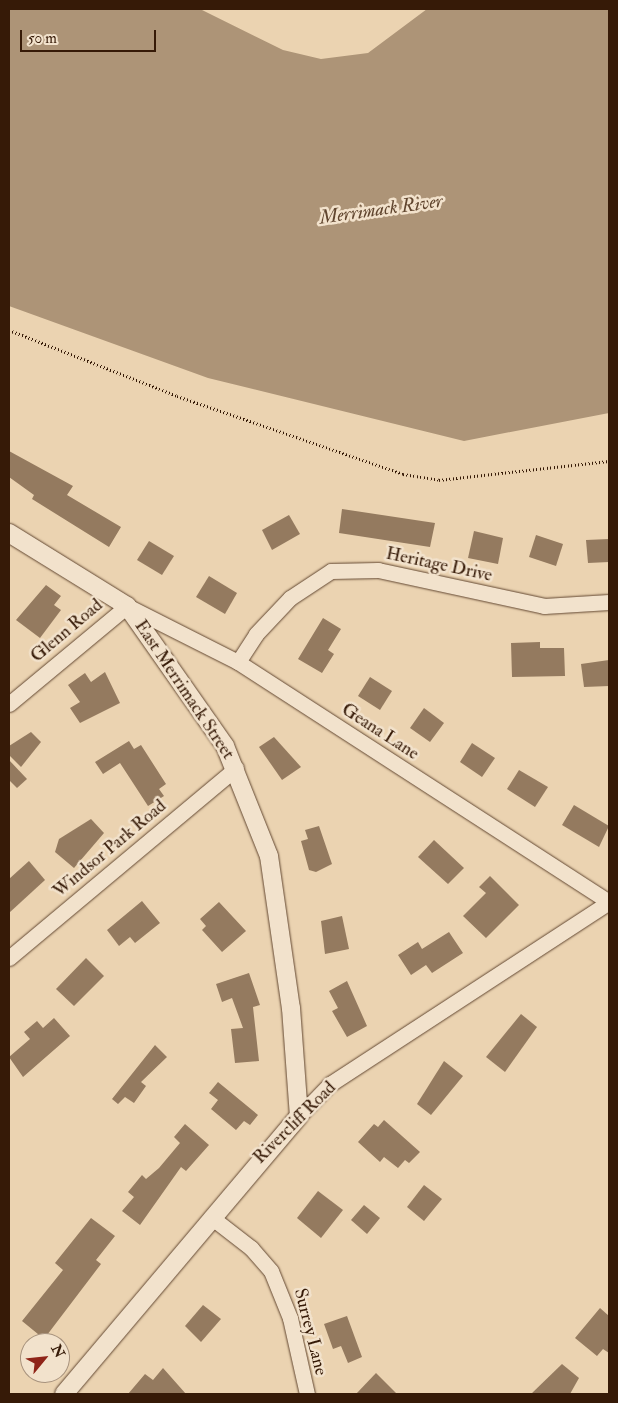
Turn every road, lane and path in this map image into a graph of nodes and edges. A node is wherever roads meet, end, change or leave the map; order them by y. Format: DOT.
graph roads {
  1 [pos="9,330"];
  2 [pos="609,461"];
  3 [pos="9,534"];
  4 [pos="609,602"];
  5 [pos="127,606"];
  6 [pos="238,662"];
  7 [pos="9,704"];
  8 [pos="236,768"];
  9 [pos="608,901"];
  10 [pos="9,958"];
  11 [pos="299,1116"];
  12 [pos="211,1217"];
  13 [pos="64,1394"];
  14 [pos="307,1394"];
  1 -- 2 [label="path"];
  3 -- 5 [label="street, East Merrimack Street"];
  4 -- 6 [label="street, Heritage Drive"];
  5 -- 6 [label="street, Geana Lane"];
  5 -- 7 [label="street, Glenn Road"];
  5 -- 8 [label="street, East Merrimack Street"];
  6 -- 9 [label="street, Geana Lane"];
  8 -- 10 [label="street, Windsor Park Road"];
  8 -- 11 [label="street, East Merrimack Street"];
  9 -- 11 [label="street, Rivercliff Road"];
  11 -- 12 [label="street, Rivercliff Road"];
  12 -- 13 [label="street, Rivercliff Road"];
  12 -- 14 [label="street, Surrey Lane"];
}
